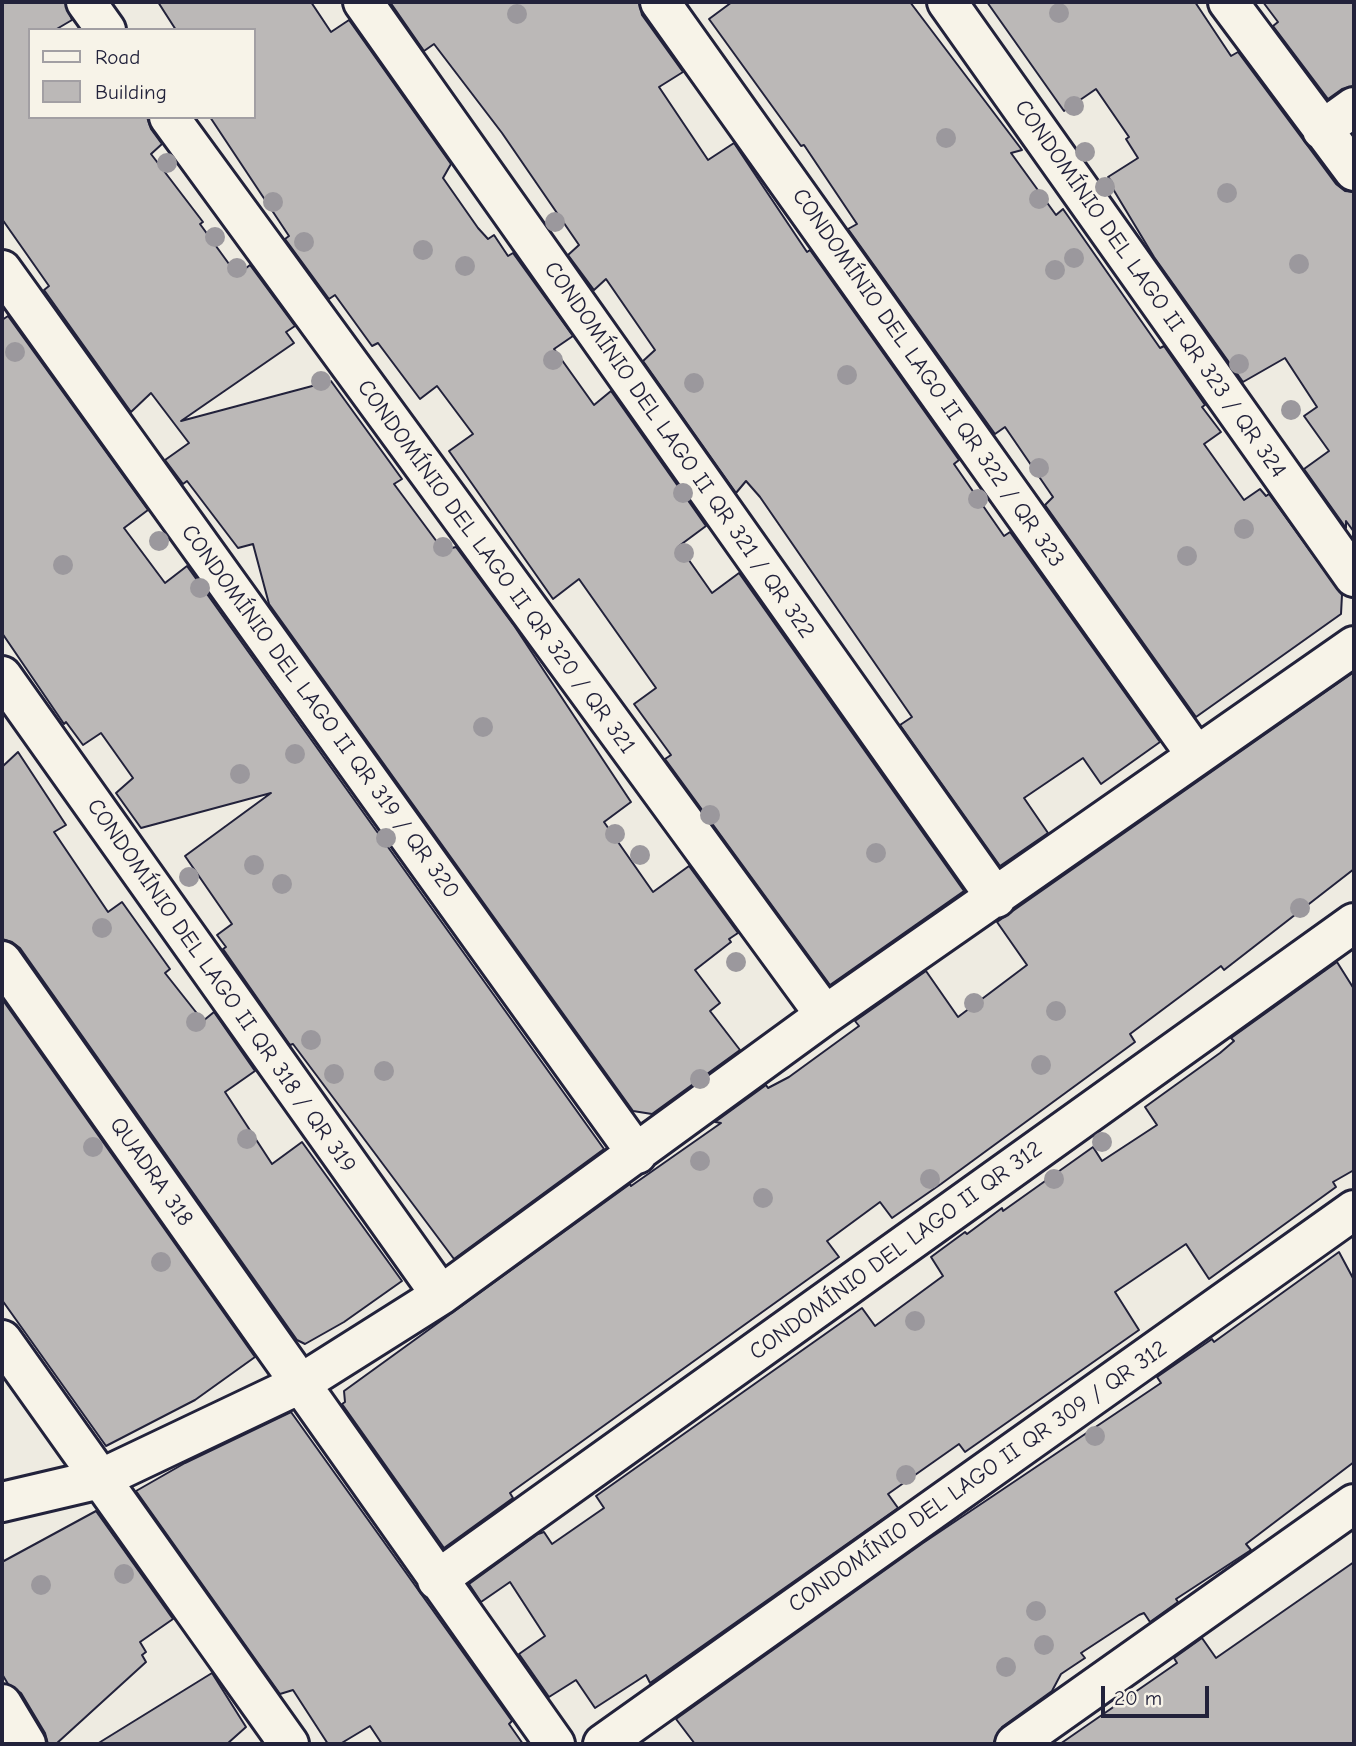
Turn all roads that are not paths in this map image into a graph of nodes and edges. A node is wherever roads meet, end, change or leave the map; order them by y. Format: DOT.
graph roads {
  1 [pos="86,2"];
  2 [pos="363,2"];
  3 [pos="660,2"];
  4 [pos="947,2"];
  5 [pos="1228,2"];
  6 [pos="105,28"];
  7 [pos="1354,107"];
  8 [pos="170,119"];
  9 [pos="1322,130"];
  10 [pos="1354,171"];
  11 [pos="2,270"];
  12 [pos="1354,577"];
  13 [pos="1354,646"];
  14 [pos="2,676"];
  15 [pos="1196,755"];
  16 [pos="996,898"];
  17 [pos="1354,923"];
  18 [pos="2,961"];
  19 [pos="825,1015"];
  20 [pos="637,1154"];
  21 [pos="1354,1210"];
  22 [pos="441,1295"];
  23 [pos="2,1340"];
  24 [pos="300,1384"];
  25 [pos="100,1479"];
  26 [pos="2,1502"];
  27 [pos="1354,1504"];
  28 [pos="437,1580"];
  29 [pos="289,1744"];
  30 [pos="555,1744"];
  31 [pos="603,1744"];
  32 [pos="1015,1744"];
  1 -- 6 [label="street"];
  2 -- 16 [label="street, CONDOMÍNIO DEL LAGO II QR 321 / QR 322"];
  3 -- 15 [label="street, CONDOMÍNIO DEL LAGO II QR 322 / QR 323"];
  4 -- 12 [label="street, CONDOMÍNIO DEL LAGO II QR 323 / QR 324"];
  5 -- 9 [label="street"];
  7 -- 9 [label="street"];
  8 -- 19 [label="street, CONDOMÍNIO DEL LAGO II QR 320 / QR 321"];
  9 -- 10 [label="street"];
  11 -- 20 [label="street, CONDOMÍNIO DEL LAGO II QR 319 / QR 320"];
  13 -- 15 [label="street"];
  14 -- 22 [label="street, CONDOMÍNIO DEL LAGO II QR 318 / QR 319"];
  15 -- 16 [label="street"];
  16 -- 19 [label="street"];
  17 -- 28 [label="street, CONDOMÍNIO DEL LAGO II QR 312"];
  18 -- 24 [label="street, QUADRA 318"];
  19 -- 20 [label="street"];
  20 -- 22 [label="street"];
  21 -- 31 [label="street, CONDOMÍNIO DEL LAGO II QR 309 / QR 312"];
  22 -- 24 [label="street"];
  23 -- 25 [label="street"];
  24 -- 25 [label="street"];
  24 -- 28 [label="street, QUADRA 318"];
  25 -- 26 [label="street"];
  25 -- 29 [label="street"];
  27 -- 32 [label="street"];
  28 -- 30 [label="street, QUADRA 318"];
}
